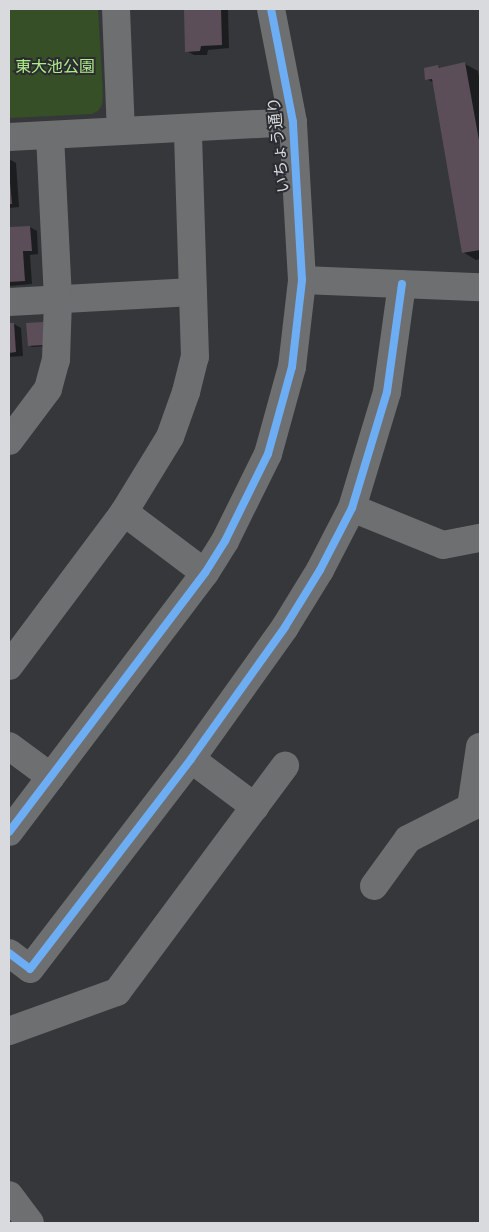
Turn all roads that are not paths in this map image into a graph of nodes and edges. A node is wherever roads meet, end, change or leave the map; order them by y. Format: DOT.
graph roads {
  1 [pos="116,9"];
  2 [pos="271,9"];
  3 [pos="293,122"];
  4 [pos="188,128"];
  5 [pos="121,131"];
  6 [pos="50,135"];
  7 [pos="9,137"];
  8 [pos="302,280"];
  9 [pos="402,284"];
  10 [pos="480,287"];
  11 [pos="193,292"];
  12 [pos="58,299"];
  13 [pos="9,302"];
  14 [pos="9,441"];
  15 [pos="352,508"];
  16 [pos="124,512"];
  17 [pos="480,538"];
  18 [pos="205,573"];
  19 [pos="9,666"];
  20 [pos="9,746"];
  21 [pos="480,747"];
  22 [pos="191,759"];
  23 [pos="285,766"];
  24 [pos="51,777"];
  25 [pos="255,807"];
  26 [pos="9,832"];
  27 [pos="374,886"];
  28 [pos="9,953"];
  29 [pos="9,1031"];
  30 [pos="9,1195"];
  31 [pos="30,1223"];
  1 -- 5 [label="street"];
  2 -- 3 [label="street, いちょう通り"];
  3 -- 4 [label="street"];
  3 -- 8 [label="street, いちょう通り"];
  4 -- 5 [label="street"];
  4 -- 11 [label="street"];
  5 -- 6 [label="street"];
  6 -- 7 [label="street"];
  6 -- 12 [label="street"];
  8 -- 9 [label="street"];
  8 -- 18 [label="street, いちょう通り"];
  9 -- 10 [label="street"];
  9 -- 15 [label="street"];
  11 -- 12 [label="street"];
  11 -- 16 [label="street"];
  12 -- 13 [label="street"];
  12 -- 14 [label="street"];
  15 -- 17 [label="street"];
  15 -- 22 [label="street"];
  16 -- 18 [label="street"];
  16 -- 19 [label="street"];
  18 -- 24 [label="street, いちょう通り"];
  20 -- 24 [label="street"];
  21 -- 27 [label="street"];
  22 -- 25 [label="street"];
  22 -- 28 [label="street"];
  23 -- 25 [label="street"];
  24 -- 26 [label="street, いちょう通り"];
  25 -- 29 [label="street"];
  30 -- 31 [label="street"];
}
